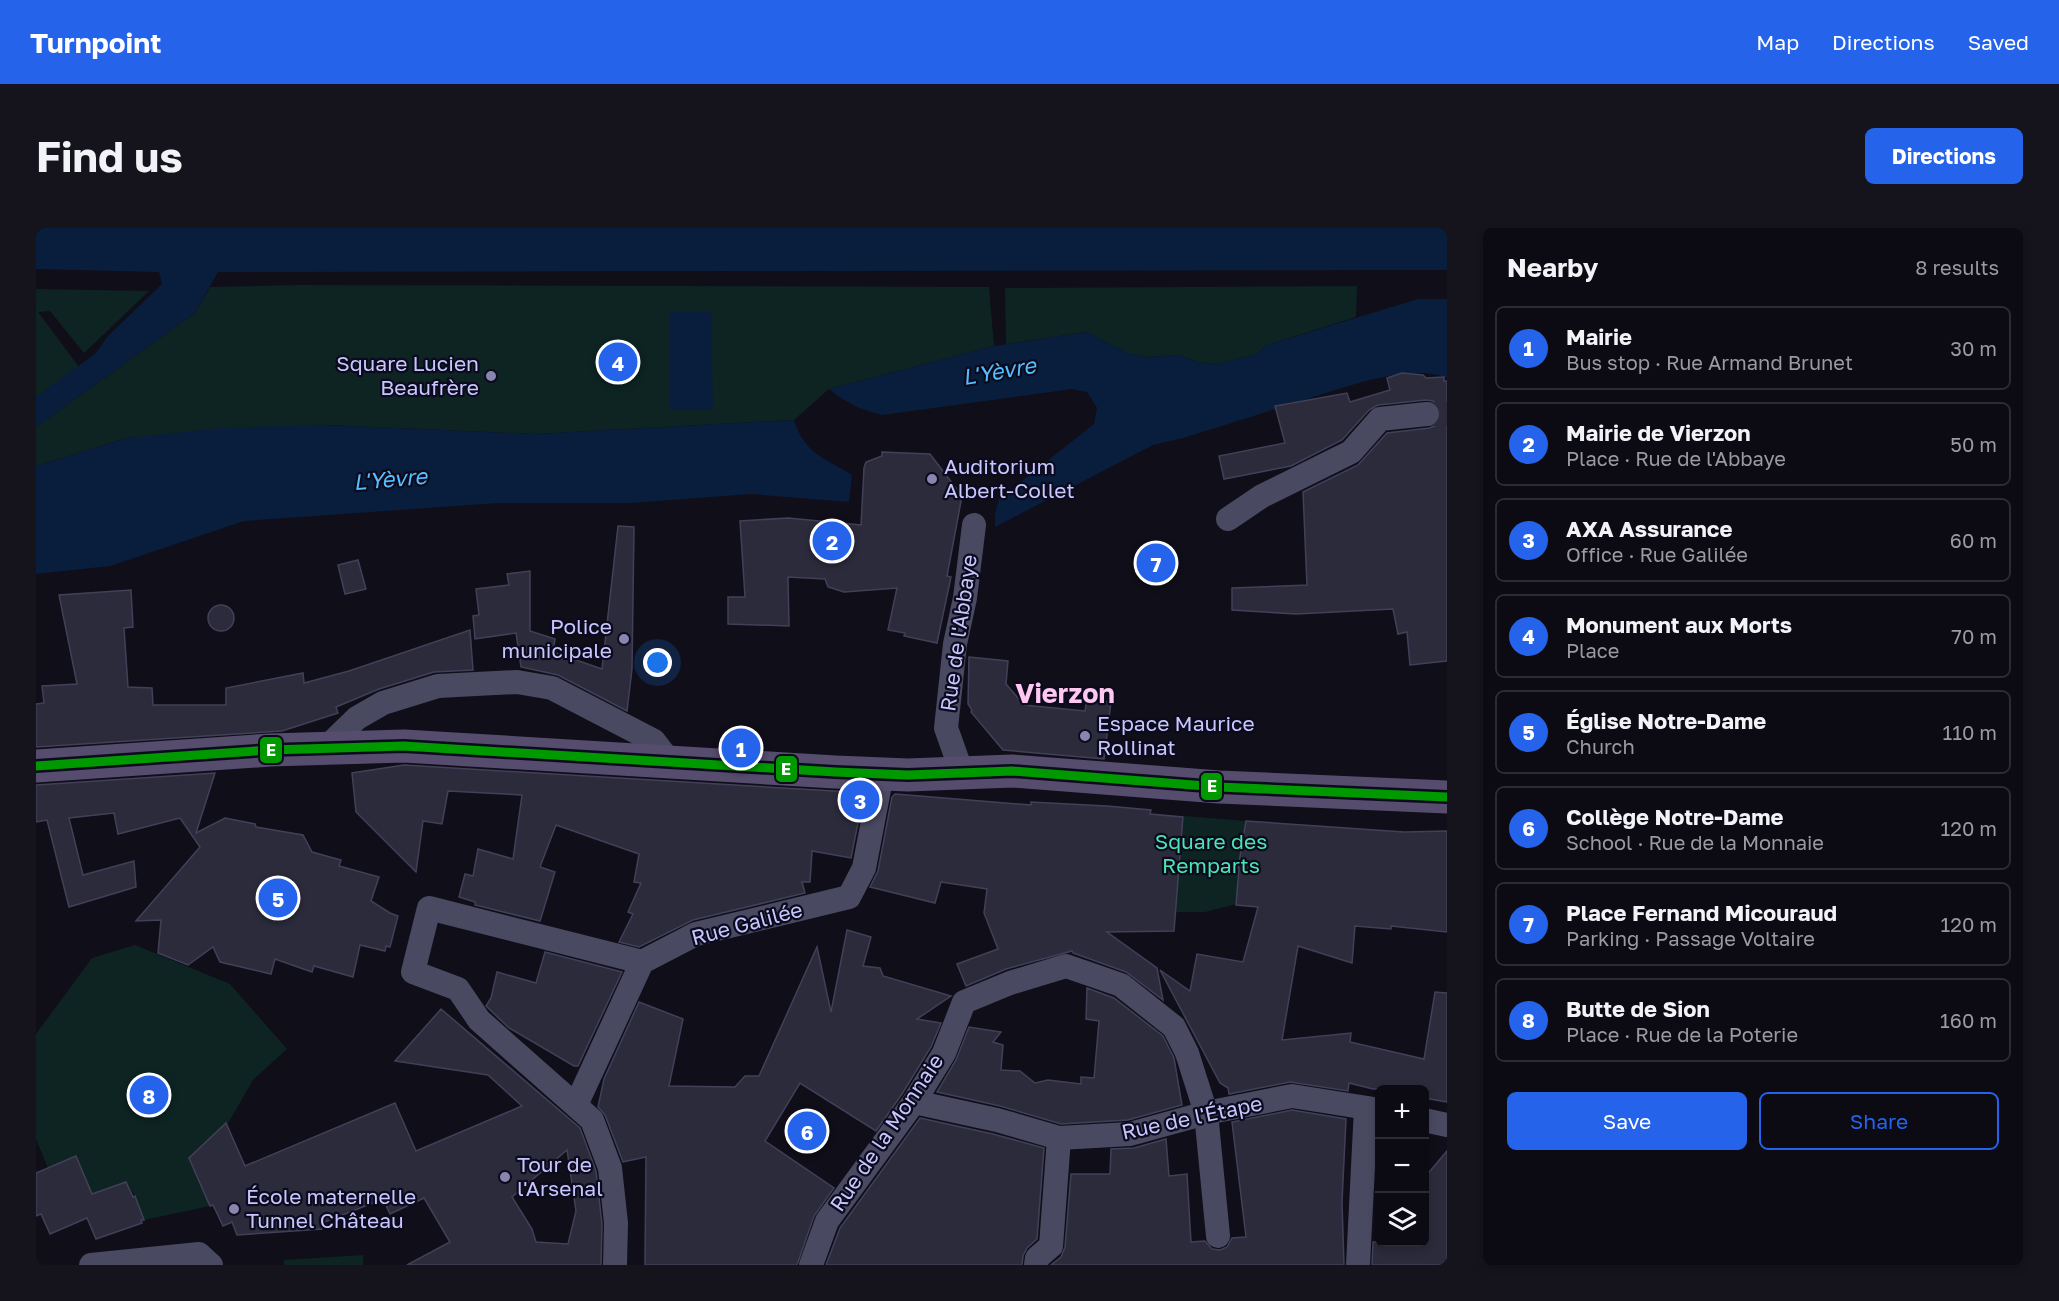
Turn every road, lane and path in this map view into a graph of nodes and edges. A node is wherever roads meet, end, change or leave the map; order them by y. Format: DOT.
graph roads {
  1 [pos="1427,414"];
  2 [pos="1228,519"];
  3 [pos="974,525"];
  4 [pos="327,747"];
  5 [pos="670,762"];
  6 [pos="36,766"];
  7 [pos="962,773"];
  8 [pos="882,774"];
  9 [pos="1447,797"];
  10 [pos="642,962"];
  11 [pos="914,1102"];
  12 [pos="576,1105"];
  13 [pos="1373,1109"];
  14 [pos="1206,1113"];
  15 [pos="1429,1121"];
  16 [pos="1447,1125"];
  17 [pos="1059,1138"];
  18 [pos="1218,1236"];
  19 [pos="205,1259"];
  20 [pos="91,1265"];
  21 [pos="615,1265"];
  22 [pos="811,1265"];
  23 [pos="1036,1265"];
  24 [pos="1358,1265"];
  1 -- 2 [label="street"];
  3 -- 7 [label="street, Rue de l'Abbaye"];
  4 -- 5 [label="main road"];
  4 -- 5 [label="street"];
  4 -- 6 [label="main road"];
  5 -- 8 [label="main road"];
  7 -- 8 [label="main road"];
  7 -- 9 [label="main road"];
  8 -- 10 [label="street, Rue Galilée"];
  10 -- 12 [label="street"];
  10 -- 12 [label="street"];
  11 -- 14 [label="street, Rue de la Monnaie"];
  11 -- 17 [label="street, Rue de l'Étape"];
  11 -- 22 [label="street, Rue de la Monnaie"];
  12 -- 21 [label="street"];
  13 -- 14 [label="street, Rue de l'Étape"];
  13 -- 24 [label="street"];
  14 -- 17 [label="street, Rue de l'Étape"];
  14 -- 18 [label="street"];
  15 -- 16 [label="street"];
  17 -- 23 [label="street"];
  19 -- 20 [label="street"];
}
